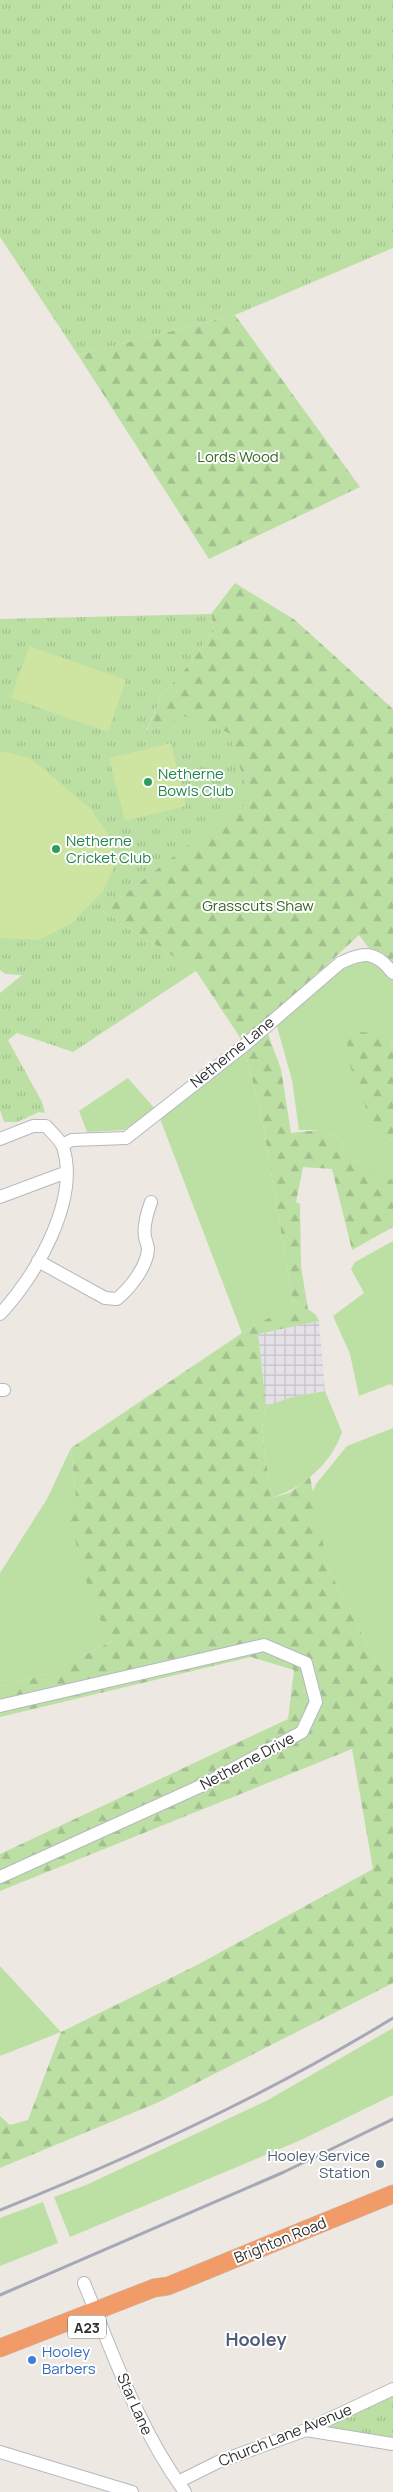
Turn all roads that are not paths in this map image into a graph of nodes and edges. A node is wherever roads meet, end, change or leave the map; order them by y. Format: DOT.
graph roads {
  1 [pos="393,973"];
  2 [pos="0,1139"];
  3 [pos="62,1145"];
  4 [pos="68,1172"];
  5 [pos="0,1197"];
  6 [pos="151,1202"];
  7 [pos="38,1261"];
  8 [pos="0,1314"];
  9 [pos="0,1706"];
  10 [pos="0,1877"];
  11 [pos="393,2194"];
  12 [pos="84,2283"];
  13 [pos="98,2317"];
  14 [pos="0,2348"];
  15 [pos="0,2353"];
  16 [pos="393,2389"];
  17 [pos="306,2430"];
  18 [pos="393,2444"];
  19 [pos="0,2452"];
  20 [pos="181,2487"];
  21 [pos="132,2492"];
  1 -- 3 [label="street, Netherne Lane"];
  2 -- 3 [label="street"];
  3 -- 4 [label="street"];
  4 -- 5 [label="street"];
  4 -- 7 [label="street"];
  6 -- 7 [label="street"];
  7 -- 8 [label="street"];
  9 -- 10 [label="street, Netherne Drive"];
  11 -- 13 [label="highway, Brighton Road / A23"];
  12 -- 13 [label="street, Star Lane"];
  13 -- 14 [label="highway, Brighton Road / A23"];
  13 -- 15 [label="highway, Brighton Road / A23"];
  13 -- 20 [label="street, Star Lane"];
  16 -- 17 [label="street, Church Lane Avenue"];
  17 -- 18 [label="street"];
  17 -- 20 [label="street, Church Lane Avenue"];
  19 -- 21 [label="street"];
}
